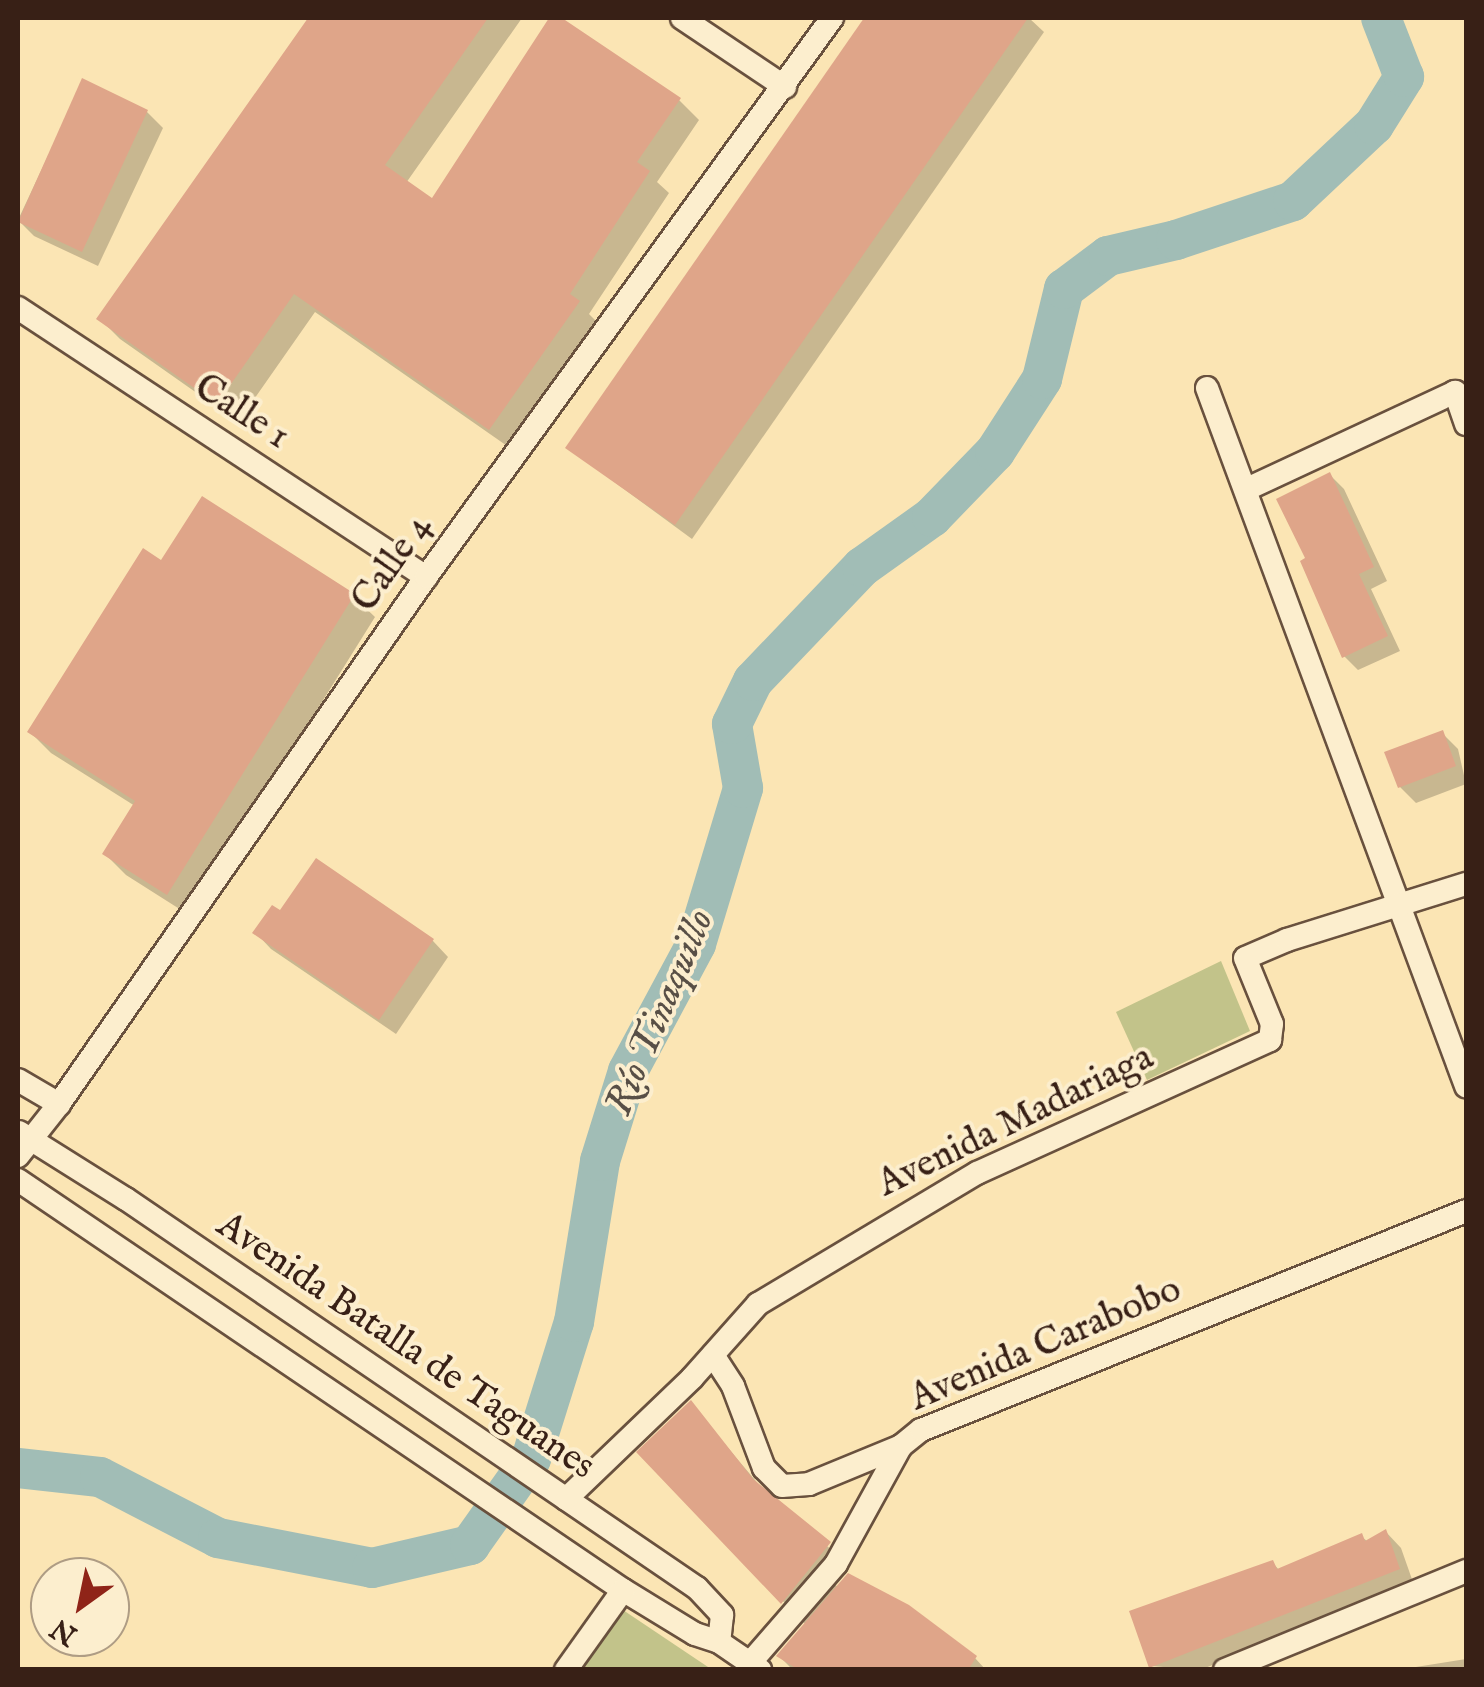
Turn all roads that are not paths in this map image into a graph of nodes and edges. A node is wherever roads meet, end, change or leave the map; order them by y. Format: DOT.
graph roads {
  1 [pos="682,18"];
  2 [pos="832,18"];
  3 [pos="785,86"];
  4 [pos="18,308"];
  5 [pos="1207,388"];
  6 [pos="1461,390"];
  7 [pos="1466,424"];
  8 [pos="1247,489"];
  9 [pos="426,577"];
  10 [pos="1466,884"];
  11 [pos="1402,906"];
  12 [pos="18,1080"];
  13 [pos="1466,1086"];
  14 [pos="59,1104"];
  15 [pos="22,1142"];
  16 [pos="18,1180"];
  17 [pos="1466,1211"];
  18 [pos="712,1355"];
  19 [pos="901,1446"];
  20 [pos="558,1494"];
  21 [pos="1466,1571"];
  22 [pos="623,1590"];
  23 [pos="719,1642"];
  24 [pos="755,1666"];
  25 [pos="566,1670"];
  26 [pos="1225,1670"];
  1 -- 3 [label="street"];
  2 -- 3 [label="street, Calle 4"];
  3 -- 9 [label="street, Calle 4"];
  4 -- 9 [label="street, Calle 1"];
  5 -- 8 [label="street"];
  6 -- 7 [label="street"];
  6 -- 8 [label="street"];
  8 -- 11 [label="street"];
  9 -- 14 [label="street, Calle 4"];
  10 -- 11 [label="street, Avenida Madariaga"];
  11 -- 13 [label="street"];
  11 -- 18 [label="street, Avenida Madariaga"];
  12 -- 14 [label="street"];
  14 -- 15 [label="street, Calle 4"];
  15 -- 20 [label="street, Avenida Batalla de Taguanes"];
  16 -- 22 [label="street"];
  17 -- 19 [label="street, Avenida Carabobo"];
  18 -- 19 [label="street"];
  18 -- 20 [label="street, Avenida Madariaga"];
  19 -- 24 [label="street, Avenida Carabobo"];
  20 -- 23 [label="street, Avenida Batalla de Taguanes"];
  21 -- 26 [label="street"];
  22 -- 23 [label="street"];
  22 -- 25 [label="street"];
  23 -- 24 [label="street"];
}
